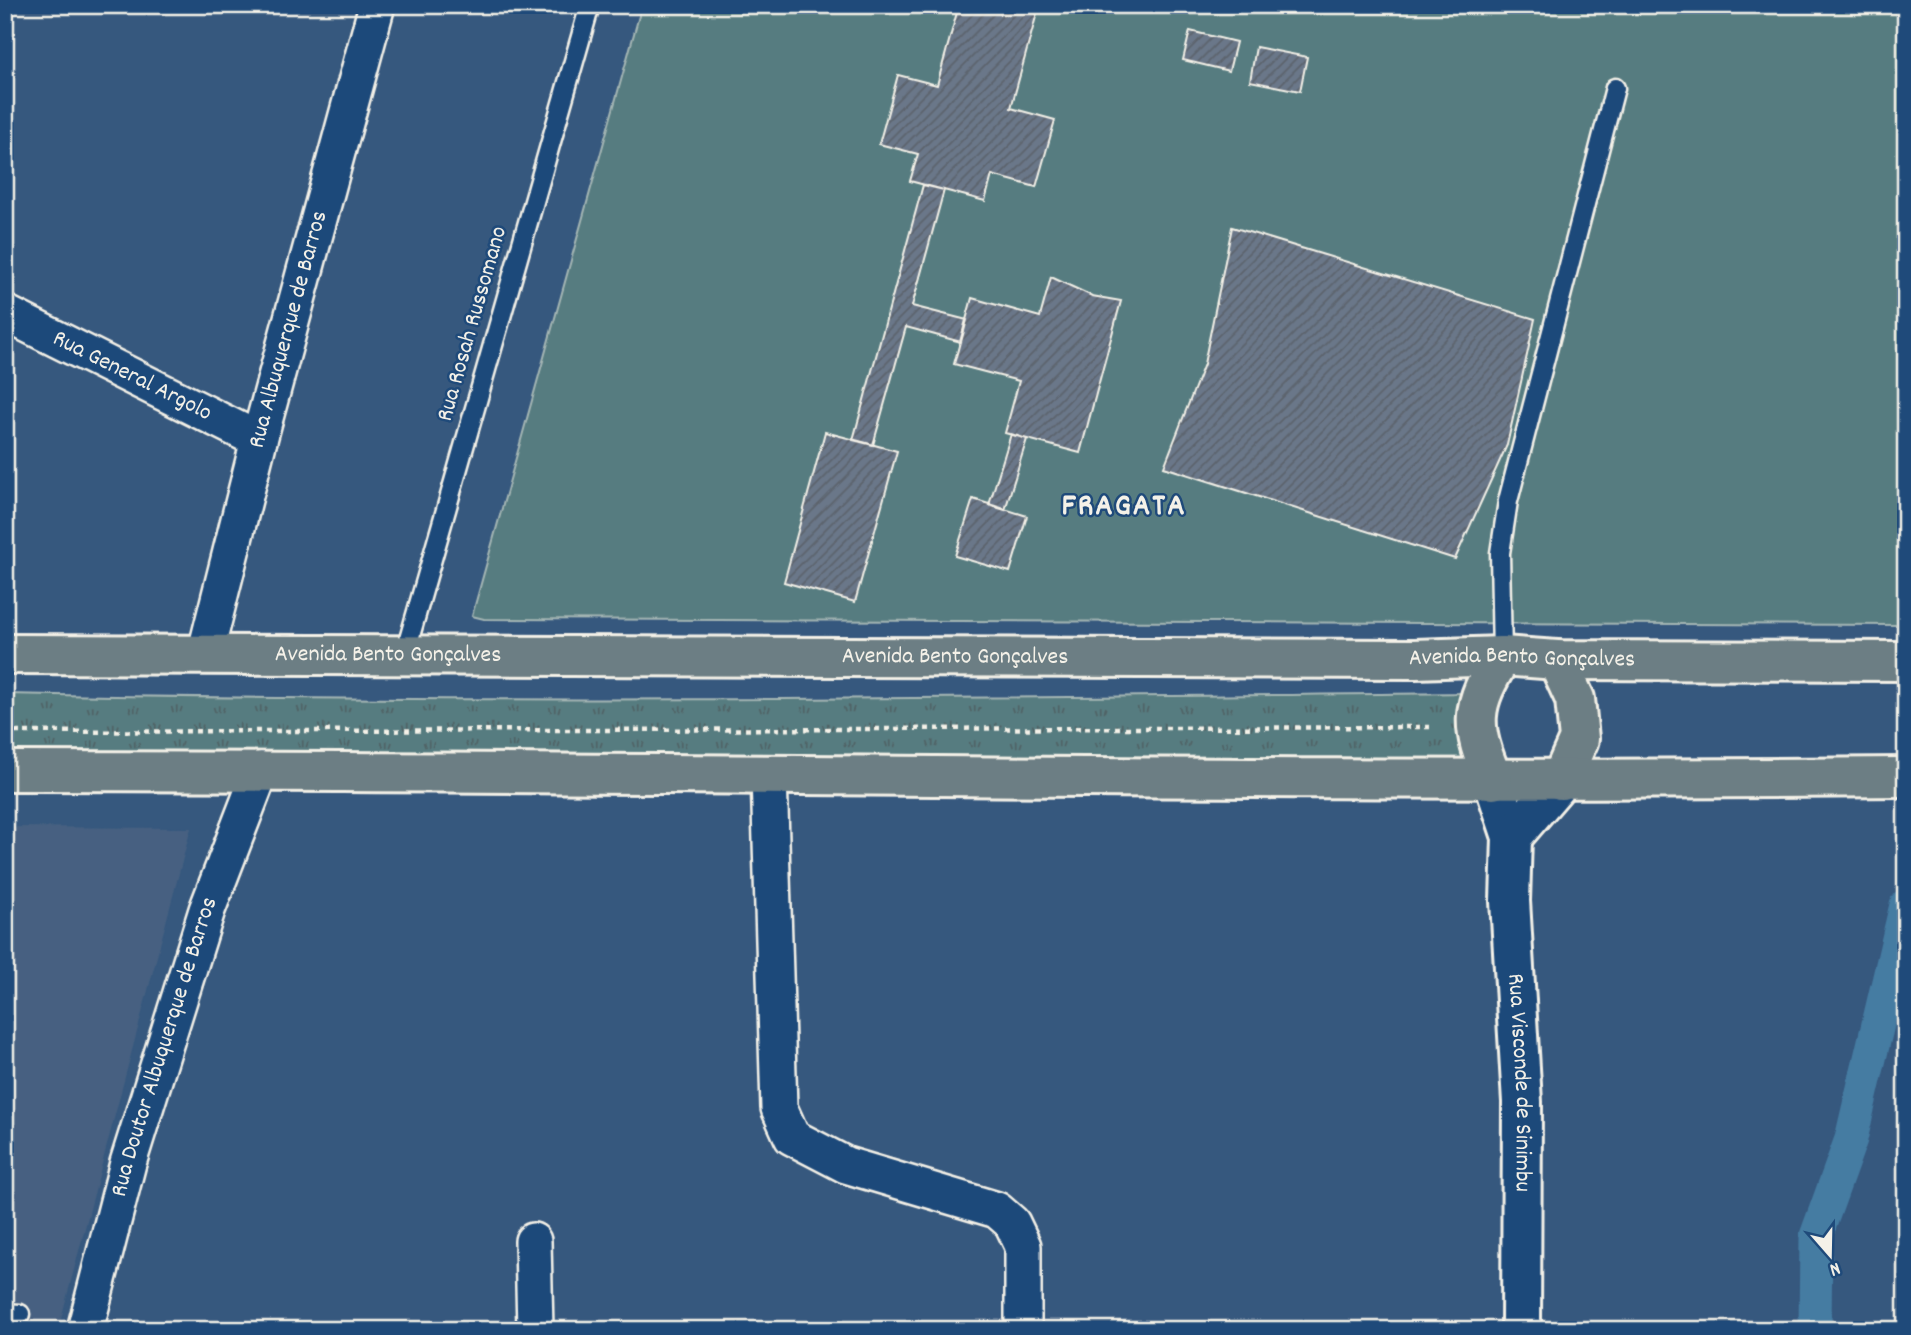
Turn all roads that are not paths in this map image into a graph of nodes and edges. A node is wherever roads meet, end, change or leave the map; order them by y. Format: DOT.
graph roads {
  1 [pos="377,5"];
  2 [pos="590,5"];
  3 [pos="1615,88"];
  4 [pos="5,313"];
  5 [pos="259,440"];
  6 [pos="5,654"];
  7 [pos="205,655"];
  8 [pos="1502,656"];
  9 [pos="404,657"];
  10 [pos="1557,660"];
  11 [pos="1906,660"];
  12 [pos="261,770"];
  13 [pos="5,771"];
  14 [pos="769,774"];
  15 [pos="1906,778"];
  16 [pos="1493,780"];
  17 [pos="1561,780"];
  18 [pos="1512,836"];
  19 [pos="533,1241"];
  20 [pos="1023,1323"];
  21 [pos="85,1330"];
  22 [pos="535,1330"];
  23 [pos="1521,1330"];
  1 -- 5 [label="street, Rua Albuquerque de Barros"];
  2 -- 9 [label="lane, Rua Rosah Russomano"];
  3 -- 8 [label="lane"];
  4 -- 5 [label="street, Rua General Argolo"];
  5 -- 7 [label="street, Rua Albuquerque de Barros"];
  6 -- 7 [label="main road, Avenida Bento Gonçalves"];
  7 -- 9 [label="main road, Avenida Bento Gonçalves"];
  8 -- 9 [label="main road, Avenida Bento Gonçalves"];
  8 -- 10 [label="main road, Avenida Bento Gonçalves"];
  8 -- 16 [label="main road"];
  10 -- 11 [label="main road, Avenida Bento Gonçalves"];
  10 -- 17 [label="main road"];
  12 -- 13 [label="main road"];
  12 -- 14 [label="main road"];
  12 -- 21 [label="street, Rua Doutor Albuquerque de Barros"];
  14 -- 16 [label="main road"];
  14 -- 20 [label="street"];
  15 -- 17 [label="main road"];
  16 -- 17 [label="main road"];
  16 -- 18 [label="street, Rua Visconde de Sinimbu"];
  17 -- 18 [label="street"];
  18 -- 23 [label="street, Rua Visconde de Sinimbu"];
  19 -- 22 [label="street"];
}
